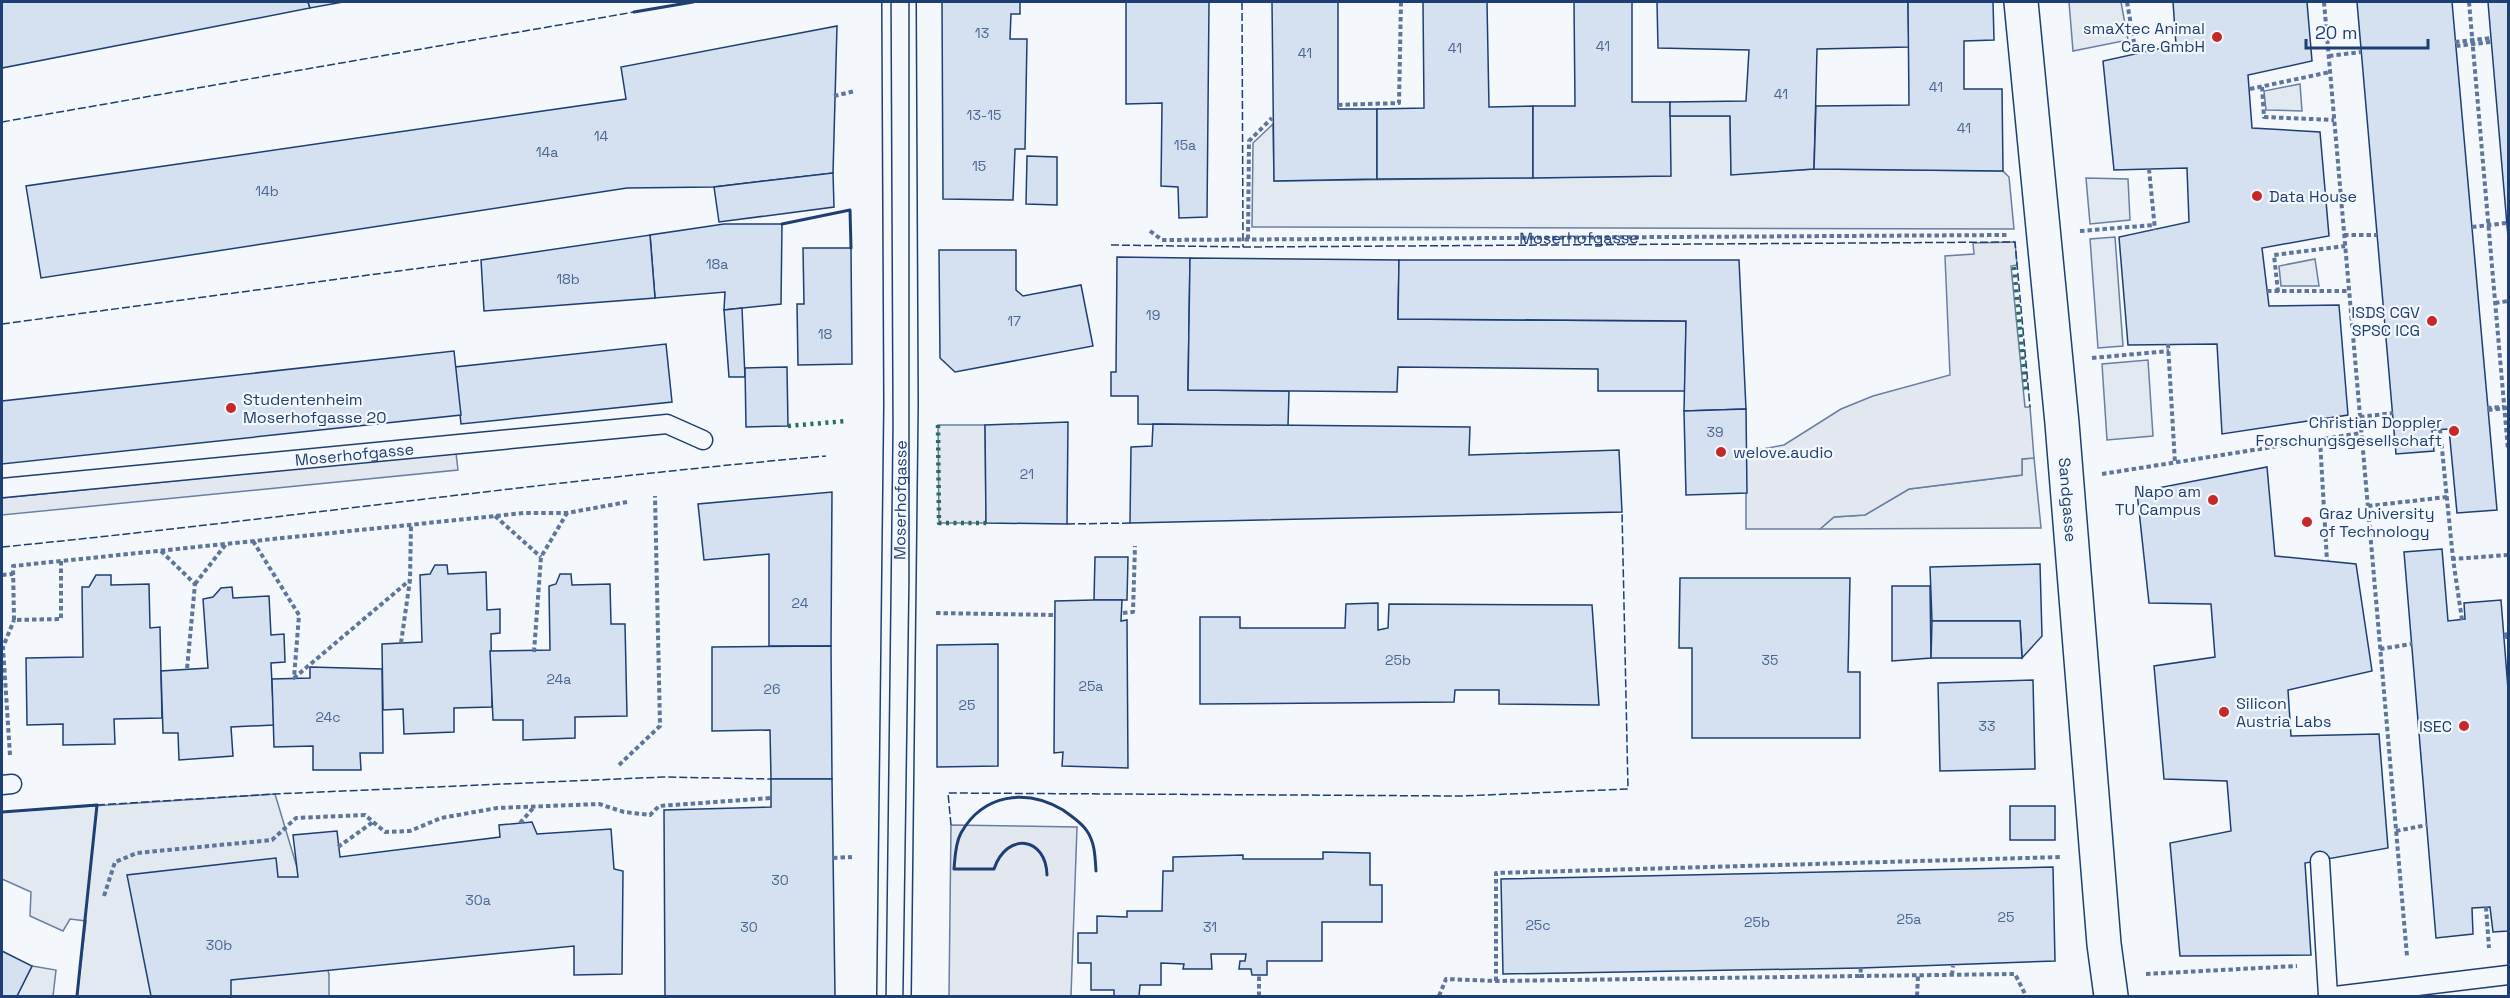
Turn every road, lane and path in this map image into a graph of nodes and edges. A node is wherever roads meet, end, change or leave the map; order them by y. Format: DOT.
graph roads {
  1 [pos="899,2"];
  2 [pos="1401,2"];
  3 [pos="2021,2"];
  4 [pos="2127,2"];
  5 [pos="2324,2"];
  6 [pos="2469,2"];
  7 [pos="2473,44"];
  8 [pos="2361,52"];
  9 [pos="2136,54"];
  10 [pos="2329,56"];
  11 [pos="2330,72"];
  12 [pos="2262,87"];
  13 [pos="2250,89"];
  14 [pos="855,92"];
  15 [pos="834,96"];
  16 [pos="1338,105"];
  17 [pos="1272,118"];
  18 [pos="2334,120"];
  19 [pos="2149,170"];
  20 [pos="2507,223"];
  21 [pos="2472,227"];
  22 [pos="1150,231"];
  23 [pos="2071,232"];
  24 [pos="2013,235"];
  25 [pos="2377,235"];
  26 [pos="2344,236"];
  27 [pos="1248,238"];
  28 [pos="2345,246"];
  29 [pos="2267,291"];
  30 [pos="2349,291"];
  31 [pos="2278,292"];
  32 [pos="2508,301"];
  33 [pos="2495,303"];
  34 [pos="2168,344"];
  35 [pos="2169,351"];
  36 [pos="2082,359"];
  37 [pos="2507,409"];
  38 [pos="2488,410"];
  39 [pos="2393,412"];
  40 [pos="2360,417"];
  41 [pos="2440,429"];
  42 [pos="2362,433"];
  43 [pos="703,440"];
  44 [pos="2320,440"];
  45 [pos="2508,450"];
  46 [pos="2175,463"];
  47 [pos="2066,479"];
  48 [pos="2,488"];
  49 [pos="655,496"];
  50 [pos="2447,497"];
  51 [pos="627,502"];
  52 [pos="2368,506"];
  53 [pos="567,513"];
  54 [pos="495,516"];
  55 [pos="411,525"];
  56 [pos="253,541"];
  57 [pos="226,544"];
  58 [pos="1135,546"];
  59 [pos="161,551"];
  60 [pos="2508,555"];
  61 [pos="542,556"];
  62 [pos="2453,559"];
  63 [pos="61,561"];
  64 [pos="2326,561"];
  65 [pos="13,574"];
  66 [pos="2,575"];
  67 [pos="410,580"];
  68 [pos="195,584"];
  69 [pos="933,613"];
  70 [pos="1123,613"];
  71 [pos="1055,615"];
  72 [pos="15,620"];
  73 [pos="2462,620"];
  74 [pos="401,643"];
  75 [pos="2412,644"];
  76 [pos="2380,649"];
  77 [pos="534,652"];
  78 [pos="187,669"];
  79 [pos="619,765"];
  80 [pos="7,785"];
  81 [pos="771,798"];
  82 [pos="535,806"];
  83 [pos="373,822"];
  84 [pos="520,823"];
  85 [pos="2427,825"];
  86 [pos="2396,831"];
  87 [pos="338,847"];
  88 [pos="2050,856"];
  89 [pos="852,857"];
  90 [pos="833,858"];
  91 [pos="2320,861"];
  92 [pos="104,896"];
  93 [pos="2486,907"];
  94 [pos="2303,965"];
  95 [pos="1953,966"];
  96 [pos="1861,968"];
  97 [pos="1670,971"];
  98 [pos="1575,972"];
  99 [pos="1259,975"];
  100 [pos="1952,975"];
  101 [pos="2139,975"];
  102 [pos="1860,976"];
  103 [pos="1917,976"];
  104 [pos="2500,977"];
  105 [pos="1576,979"];
  106 [pos="1669,980"];
  107 [pos="1496,981"];
  108 [pos="2410,987"];
  109 [pos="894,996"];
  110 [pos="1258,996"];
  111 [pos="1439,996"];
  112 [pos="1917,996"];
  113 [pos="2026,996"];
  114 [pos="2111,996"];
  115 [pos="2328,996"];
  116 [pos="2335,996"];
  1 -- 109 [label="street, Moserhofgasse"];
  2 -- 16 [label="path"];
  3 -- 47 [label="street, Sandgasse"];
  4 -- 9 [label="path"];
  5 -- 10 [label="path"];
  6 -- 7 [label="path"];
  7 -- 7 [label="path, bridge"];
  7 -- 33 [label="path"];
  8 -- 10 [label="path"];
  10 -- 11 [label="path"];
  11 -- 12 [label="path"];
  11 -- 18 [label="path"];
  12 -- 13 [label="path"];
  12 -- 18 [label="path"];
  14 -- 15 [label="path"];
  17 -- 27 [label="path"];
  18 -- 26 [label="path"];
  19 -- 23 [label="path"];
  20 -- 21 [label="path, bridge"];
  22 -- 27 [label="path, Moserhofgasse"];
  24 -- 27 [label="path, Moserhofgasse"];
  25 -- 26 [label="path"];
  26 -- 28 [label="path"];
  28 -- 30 [label="path"];
  28 -- 31 [label="path"];
  29 -- 31 [label="path"];
  30 -- 31 [label="path"];
  30 -- 40 [label="path"];
  32 -- 33 [label="path"];
  33 -- 37 [label="path"];
  34 -- 35 [label="path"];
  35 -- 36 [label="path"];
  35 -- 46 [label="path"];
  37 -- 38 [label="path, bridge"];
  37 -- 45 [label="path"];
  39 -- 40 [label="path"];
  40 -- 42 [label="path"];
  41 -- 50 [label="path"];
  42 -- 44 [label="path"];
  42 -- 52 [label="path"];
  43 -- 48 [label="lane, Moserhofgasse"];
  44 -- 46 [label="path"];
  44 -- 64 [label="path"];
  46 -- 47 [label="path"];
  47 -- 114 [label="street, Sandgasse"];
  49 -- 79 [label="path"];
  50 -- 52 [label="path"];
  50 -- 62 [label="path"];
  51 -- 53 [label="path"];
  52 -- 76 [label="path"];
  53 -- 54 [label="path"];
  53 -- 61 [label="path"];
  54 -- 55 [label="path"];
  54 -- 61 [label="path"];
  55 -- 56 [label="path"];
  55 -- 67 [label="path"];
  56 -- 57 [label="path"];
  56 -- 67 [label="path"];
  57 -- 59 [label="path"];
  57 -- 68 [label="path"];
  58 -- 70 [label="path"];
  59 -- 63 [label="path"];
  59 -- 68 [label="path"];
  60 -- 62 [label="path"];
  61 -- 77 [label="path"];
  62 -- 73 [label="path"];
  63 -- 65 [label="path"];
  63 -- 72 [label="path"];
  65 -- 66 [label="path"];
  65 -- 72 [label="path"];
  67 -- 74 [label="path"];
  68 -- 78 [label="path"];
  69 -- 71 [label="path"];
  72 -- 80 [label="path"];
  75 -- 76 [label="path"];
  76 -- 86 [label="path"];
  81 -- 82 [label="path"];
  82 -- 83 [label="path"];
  82 -- 84 [label="path"];
  83 -- 87 [label="path"];
  83 -- 92 [label="path"];
  85 -- 86 [label="path"];
  86 -- 108 [label="path"];
  88 -- 107 [label="path"];
  89 -- 90 [label="path"];
  91 -- 115 [label="lane"];
  93 -- 104 [label="path"];
  94 -- 101 [label="path"];
  95 -- 100 [label="path"];
  96 -- 102 [label="path"];
  97 -- 106 [label="path"];
  98 -- 105 [label="path"];
  99 -- 110 [label="path"];
  100 -- 103 [label="path"];
  100 -- 113 [label="path"];
  102 -- 103 [label="path"];
  102 -- 106 [label="path"];
  103 -- 112 [label="path"];
  104 -- 108 [label="lane"];
  105 -- 106 [label="path"];
  105 -- 107 [label="path"];
  107 -- 111 [label="path"];
  108 -- 116 [label="lane"];
}
